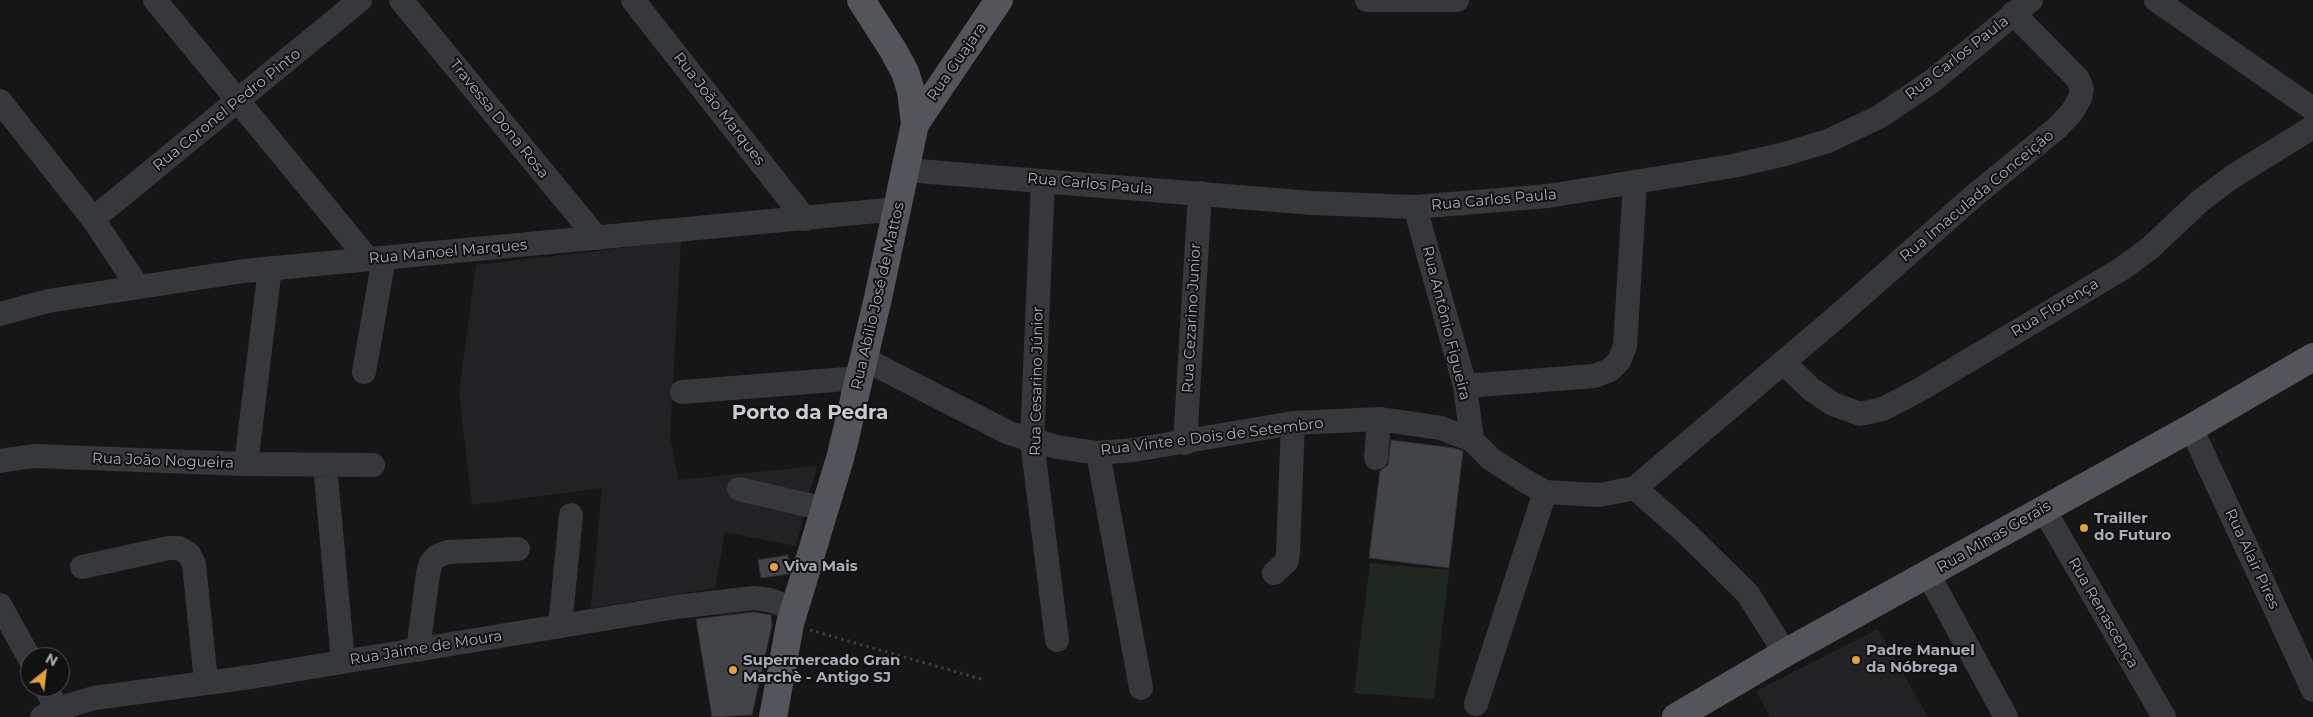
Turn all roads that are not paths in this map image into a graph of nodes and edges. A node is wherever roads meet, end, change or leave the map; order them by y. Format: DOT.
graph roads {
  1 [pos="155,0"];
  2 [pos="360,0"];
  3 [pos="401,0"];
  4 [pos="633,0"];
  5 [pos="861,0"];
  6 [pos="999,0"];
  7 [pos="1367,0"];
  8 [pos="1457,0"];
  9 [pos="2156,0"];
  10 [pos="2022,7"];
  11 [pos="239,100"];
  12 [pos="0,101"];
  13 [pos="2313,109"];
  14 [pos="915,124"];
  15 [pos="2313,127"];
  16 [pos="906,170"];
  17 [pos="1043,181"];
  18 [pos="1635,183"];
  19 [pos="1200,193"];
  20 [pos="1415,207"];
  21 [pos="898,208"];
  22 [pos="93,219"];
  23 [pos="805,219"];
  24 [pos="597,238"];
  25 [pos="376,259"];
  26 [pos="270,268"];
  27 [pos="138,287"];
  28 [pos="0,314"];
  29 [pos="2313,358"];
  30 [pos="1783,362"];
  31 [pos="861,368"];
  32 [pos="364,372"];
  33 [pos="1465,386"];
  34 [pos="682,392"];
  35 [pos="1379,419"];
  36 [pos="1292,423"];
  37 [pos="2191,428"];
  38 [pos="1032,440"];
  39 [pos="1472,440"];
  40 [pos="1185,443"];
  41 [pos="1098,453"];
  42 [pos="1376,458"];
  43 [pos="0,461"];
  44 [pos="246,464"];
  45 [pos="326,465"];
  46 [pos="373,465"];
  47 [pos="1636,488"];
  48 [pos="739,489"];
  49 [pos="1545,492"];
  50 [pos="2043,508"];
  51 [pos="825,509"];
  52 [pos="572,515"];
  53 [pos="518,549"];
  54 [pos="82,567"];
  55 [pos="1274,573"];
  56 [pos="1928,574"];
  57 [pos="0,605"];
  58 [pos="792,616"];
  59 [pos="560,626"];
  60 [pos="1057,640"];
  61 [pos="23,647"];
  62 [pos="418,650"];
  63 [pos="1785,653"];
  64 [pos="342,662"];
  65 [pos="206,682"];
  66 [pos="1142,688"];
  67 [pos="2313,690"];
  68 [pos="48,697"];
  69 [pos="1476,704"];
  70 [pos="1691,713"];
  71 [pos="54,714"];
  72 [pos="774,717"];
  73 [pos="2006,717"];
  74 [pos="2164,717"];
  1 -- 11 [label="street"];
  2 -- 11 [label="street, Rua Coronel Pedro Pinto"];
  3 -- 24 [label="street, Travessa Dona Rosa"];
  4 -- 23 [label="street, Rua João Marques"];
  5 -- 14 [label="main road, Rua Abilio José de Mattos"];
  6 -- 14 [label="main road, Rua Guajara"];
  7 -- 8 [label="street"];
  9 -- 13 [label="street"];
  10 -- 18 [label="street, Rua Carlos Paula"];
  10 -- 30 [label="street, Rua Imaculada Conceição"];
  11 -- 22 [label="street, Rua Coronel Pedro Pinto"];
  11 -- 25 [label="street"];
  12 -- 22 [label="street"];
  14 -- 16 [label="main road, Rua Abilio José de Mattos"];
  15 -- 30 [label="street, Rua Florença"];
  16 -- 17 [label="street, Rua Carlos Paula"];
  16 -- 21 [label="main road, Rua Abilio José de Mattos"];
  17 -- 19 [label="street, Rua Carlos Paula"];
  17 -- 38 [label="street, Rua Cesarino Júnior"];
  18 -- 20 [label="street, Rua Carlos Paula"];
  18 -- 33 [label="street"];
  19 -- 20 [label="street, Rua Carlos Paula"];
  19 -- 40 [label="street, Rua Cezarino Junior"];
  20 -- 33 [label="street, Rua Antônio Figueira"];
  21 -- 23 [label="street, Rua Manoel Marques"];
  21 -- 31 [label="main road, Rua Abilio José de Mattos"];
  22 -- 27 [label="street"];
  23 -- 24 [label="street, Rua Manoel Marques"];
  24 -- 25 [label="street, Rua Manoel Marques"];
  25 -- 26 [label="street, Rua Manoel Marques"];
  25 -- 32 [label="street"];
  26 -- 27 [label="street, Rua Manoel Marques"];
  26 -- 44 [label="street"];
  27 -- 28 [label="street, Rua Manoel Marques"];
  29 -- 37 [label="main road, Rua Minas Gerais"];
  30 -- 47 [label="street, Rua Vinte e Dois de Setembro"];
  31 -- 34 [label="street"];
  31 -- 38 [label="street, Rua Vinte e Dois de Setembro"];
  31 -- 51 [label="main road, Rua Abilio José de Mattos"];
  33 -- 39 [label="street, Rua Antônio Figueira"];
  35 -- 36 [label="street, Rua Vinte e Dois de Setembro"];
  35 -- 39 [label="street, Rua Vinte e Dois de Setembro"];
  35 -- 42 [label="street"];
  36 -- 40 [label="street, Rua Vinte e Dois de Setembro"];
  36 -- 55 [label="street"];
  37 -- 50 [label="main road, Rua Minas Gerais"];
  37 -- 67 [label="street, Rua Alair Pires"];
  38 -- 41 [label="street, Rua Vinte e Dois de Setembro"];
  38 -- 60 [label="street, Rua Cesarino Júnior"];
  39 -- 49 [label="street, Rua Vinte e Dois de Setembro"];
  40 -- 41 [label="street, Rua Vinte e Dois de Setembro"];
  41 -- 66 [label="street"];
  43 -- 44 [label="street, Rua João Nogueira"];
  44 -- 45 [label="street, Rua João Nogueira"];
  45 -- 46 [label="street, Rua João Nogueira"];
  45 -- 64 [label="street"];
  47 -- 49 [label="street, Rua Vinte e Dois de Setembro"];
  47 -- 63 [label="street"];
  48 -- 51 [label="street"];
  49 -- 69 [label="street"];
  50 -- 56 [label="main road, Rua Minas Gerais"];
  50 -- 74 [label="street, Rua Renascença"];
  51 -- 58 [label="main road, Rua Abilio José de Mattos"];
  52 -- 59 [label="street"];
  53 -- 62 [label="street"];
  54 -- 65 [label="street"];
  56 -- 63 [label="main road, Rua Minas Gerais"];
  56 -- 73 [label="street"];
  57 -- 61 [label="street"];
  58 -- 59 [label="street, Rua Jaime de Moura"];
  58 -- 72 [label="main road, Rua Abilio José de Mattos"];
  59 -- 62 [label="street, Rua Jaime de Moura"];
  62 -- 64 [label="street, Rua Jaime de Moura"];
  63 -- 70 [label="main road, Rua Minas Gerais"];
  64 -- 65 [label="street, Rua Jaime de Moura"];
  65 -- 71 [label="street, Rua Jaime de Moura"];
  68 -- 71 [label="street"];
}
